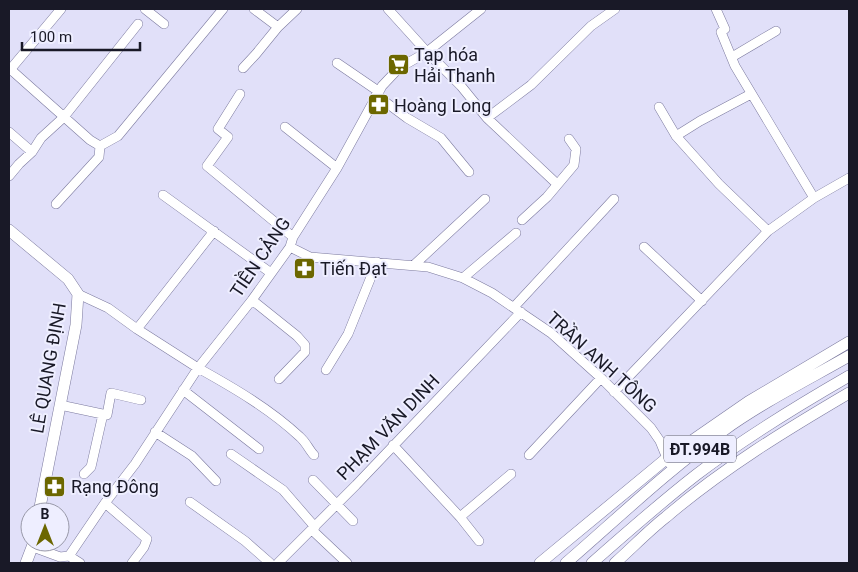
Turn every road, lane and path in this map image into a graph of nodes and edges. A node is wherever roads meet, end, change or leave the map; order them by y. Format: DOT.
graph roads {
  1 [pos="61,9"];
  2 [pos="145,9"];
  3 [pos="223,9"];
  4 [pos="254,9"];
  5 [pos="297,9"];
  6 [pos="388,9"];
  7 [pos="481,9"];
  8 [pos="615,9"];
  9 [pos="716,9"];
  10 [pos="138,24"];
  11 [pos="164,24"];
  12 [pos="278,27"];
  13 [pos="776,31"];
  14 [pos="426,52"];
  15 [pos="732,57"];
  16 [pos="337,63"];
  17 [pos="242,68"];
  18 [pos="9,70"];
  19 [pos="377,93"];
  20 [pos="240,94"];
  21 [pos="751,94"];
  22 [pos="659,107"];
  23 [pos="64,117"];
  24 [pos="487,118"];
  25 [pos="285,127"];
  26 [pos="9,132"];
  27 [pos="676,136"];
  28 [pos="569,138"];
  29 [pos="100,146"];
  30 [pos="32,152"];
  31 [pos="337,168"];
  32 [pos="469,172"];
  33 [pos="9,176"];
  34 [pos="849,178"];
  35 [pos="557,184"];
  36 [pos="163,195"];
  37 [pos="614,198"];
  38 [pos="814,198"];
  39 [pos="485,199"];
  40 [pos="56,204"];
  41 [pos="522,220"];
  42 [pos="9,230"];
  43 [pos="214,231"];
  44 [pos="768,231"];
  45 [pos="516,233"];
  46 [pos="294,237"];
  47 [pos="290,247"];
  48 [pos="644,247"];
  49 [pos="378,262"];
  50 [pos="414,265"];
  51 [pos="271,273"];
  52 [pos="463,278"];
  53 [pos="78,294"];
  54 [pos="252,300"];
  55 [pos="702,301"];
  56 [pos="518,310"];
  57 [pos="136,329"];
  58 [pos="849,343"];
  59 [pos="849,356"];
  60 [pos="198,368"];
  61 [pos="326,370"];
  62 [pos="849,376"];
  63 [pos="279,378"];
  64 [pos="601,378"];
  65 [pos="183,390"];
  66 [pos="614,392"];
  67 [pos="849,393"];
  68 [pos="141,400"];
  69 [pos="60,405"];
  70 [pos="103,414"];
  71 [pos="721,427"];
  72 [pos="155,432"];
  73 [pos="393,445"];
  74 [pos="259,449"];
  75 [pos="732,450"];
  76 [pos="230,454"];
  77 [pos="314,455"];
  78 [pos="529,455"];
  79 [pos="666,458"];
  80 [pos="742,460"];
  81 [pos="673,470"];
  82 [pos="84,474"];
  83 [pos="511,474"];
  84 [pos="314,480"];
  85 [pos="216,481"];
  86 [pos="41,502"];
  87 [pos="190,502"];
  88 [pos="105,503"];
  89 [pos="337,504"];
  90 [pos="460,517"];
  91 [pos="354,521"];
  92 [pos="313,528"];
  93 [pos="479,541"];
  94 [pos="51,552"];
  95 [pos="70,556"];
  96 [pos="80,563"];
  97 [pos="132,563"];
  98 [pos="270,563"];
  99 [pos="278,563"];
  100 [pos="346,563"];
  101 [pos="540,563"];
  102 [pos="566,563"];
  103 [pos="592,563"];
  104 [pos="615,563"];
  1 -- 18 [label="street"];
  2 -- 11 [label="street"];
  3 -- 29 [label="street"];
  4 -- 12 [label="street"];
  5 -- 12 [label="street"];
  6 -- 14 [label="street"];
  7 -- 14 [label="street, TIỀN CẢNG"];
  8 -- 24 [label="street"];
  9 -- 15 [label="street"];
  10 -- 23 [label="street"];
  12 -- 17 [label="street"];
  13 -- 15 [label="street"];
  14 -- 19 [label="street, TIỀN CẢNG"];
  14 -- 24 [label="street"];
  15 -- 21 [label="street"];
  16 -- 19 [label="street"];
  18 -- 23 [label="street"];
  19 -- 31 [label="street, TIỀN CẢNG"];
  19 -- 32 [label="street"];
  20 -- 46 [label="street"];
  21 -- 27 [label="street"];
  21 -- 38 [label="street"];
  22 -- 27 [label="street"];
  23 -- 29 [label="street"];
  23 -- 30 [label="street"];
  24 -- 35 [label="street"];
  25 -- 31 [label="street"];
  26 -- 30 [label="street"];
  27 -- 44 [label="street"];
  28 -- 35 [label="street"];
  29 -- 40 [label="street"];
  30 -- 33 [label="street"];
  31 -- 46 [label="street, TIỀN CẢNG"];
  34 -- 38 [label="street"];
  35 -- 41 [label="street"];
  36 -- 43 [label="street"];
  37 -- 56 [label="street, PHẠM VĂN DINH"];
  38 -- 44 [label="street"];
  39 -- 50 [label="street"];
  42 -- 53 [label="main road, LÊ QUANG ĐỊNH"];
  43 -- 51 [label="street"];
  43 -- 57 [label="street"];
  44 -- 55 [label="street"];
  45 -- 52 [label="street"];
  46 -- 47 [label="street, TIỀN CẢNG"];
  47 -- 49 [label="street, TRẦN ANH TÔNG"];
  47 -- 51 [label="street, TIỀN CẢNG"];
  48 -- 55 [label="street"];
  49 -- 50 [label="street, TRẦN ANH TÔNG"];
  49 -- 61 [label="street"];
  50 -- 52 [label="street, TRẦN ANH TÔNG"];
  51 -- 54 [label="street, TIỀN CẢNG"];
  52 -- 56 [label="street, TRẦN ANH TÔNG"];
  53 -- 57 [label="street"];
  53 -- 69 [label="main road, LÊ QUANG ĐỊNH"];
  54 -- 60 [label="street, TIỀN CẢNG"];
  54 -- 63 [label="street"];
  55 -- 66 [label="street"];
  56 -- 64 [label="street, TRẦN ANH TÔNG"];
  56 -- 73 [label="street, PHẠM VĂN DINH"];
  57 -- 60 [label="street"];
  58 -- 71 [label="main road, ĐT.994B"];
  59 -- 71 [label="main road, ĐT.994B"];
  60 -- 65 [label="street, TIỀN CẢNG"];
  60 -- 77 [label="street"];
  62 -- 75 [label="main road, ĐT.994B"];
  64 -- 66 [label="street, TRẦN ANH TÔNG"];
  64 -- 78 [label="street"];
  65 -- 72 [label="street, TIỀN CẢNG"];
  65 -- 74 [label="street"];
  66 -- 79 [label="street, TRẦN ANH TÔNG"];
  67 -- 80 [label="main road, ĐT.994B"];
  68 -- 70 [label="street"];
  69 -- 70 [label="street"];
  69 -- 86 [label="main road, LÊ QUANG ĐỊNH"];
  70 -- 82 [label="street"];
  71 -- 79 [label="main road, ĐT.994B"];
  71 -- 81 [label="main road, ĐT.994B"];
  72 -- 85 [label="street"];
  72 -- 88 [label="street, TIỀN CẢNG"];
  73 -- 89 [label="street, PHẠM VĂN DINH"];
  73 -- 90 [label="street"];
  75 -- 80 [label="main road"];
  75 -- 103 [label="main road, ĐT.994B"];
  76 -- 92 [label="street"];
  79 -- 81 [label="street, TRẦN ANH TÔNG"];
  79 -- 101 [label="main road, ĐT.994B"];
  80 -- 104 [label="main road, ĐT.994B"];
  81 -- 102 [label="main road, ĐT.994B"];
  83 -- 90 [label="street"];
  84 -- 89 [label="street"];
  87 -- 98 [label="street"];
  88 -- 95 [label="street, TIỀN CẢNG"];
  88 -- 97 [label="street"];
  89 -- 91 [label="street"];
  89 -- 92 [label="street, PHẠM VĂN DINH"];
  90 -- 93 [label="street"];
  92 -- 99 [label="street, PHẠM VĂN DINH"];
  92 -- 100 [label="street"];
  94 -- 95 [label="street"];
  95 -- 96 [label="street"];
}
